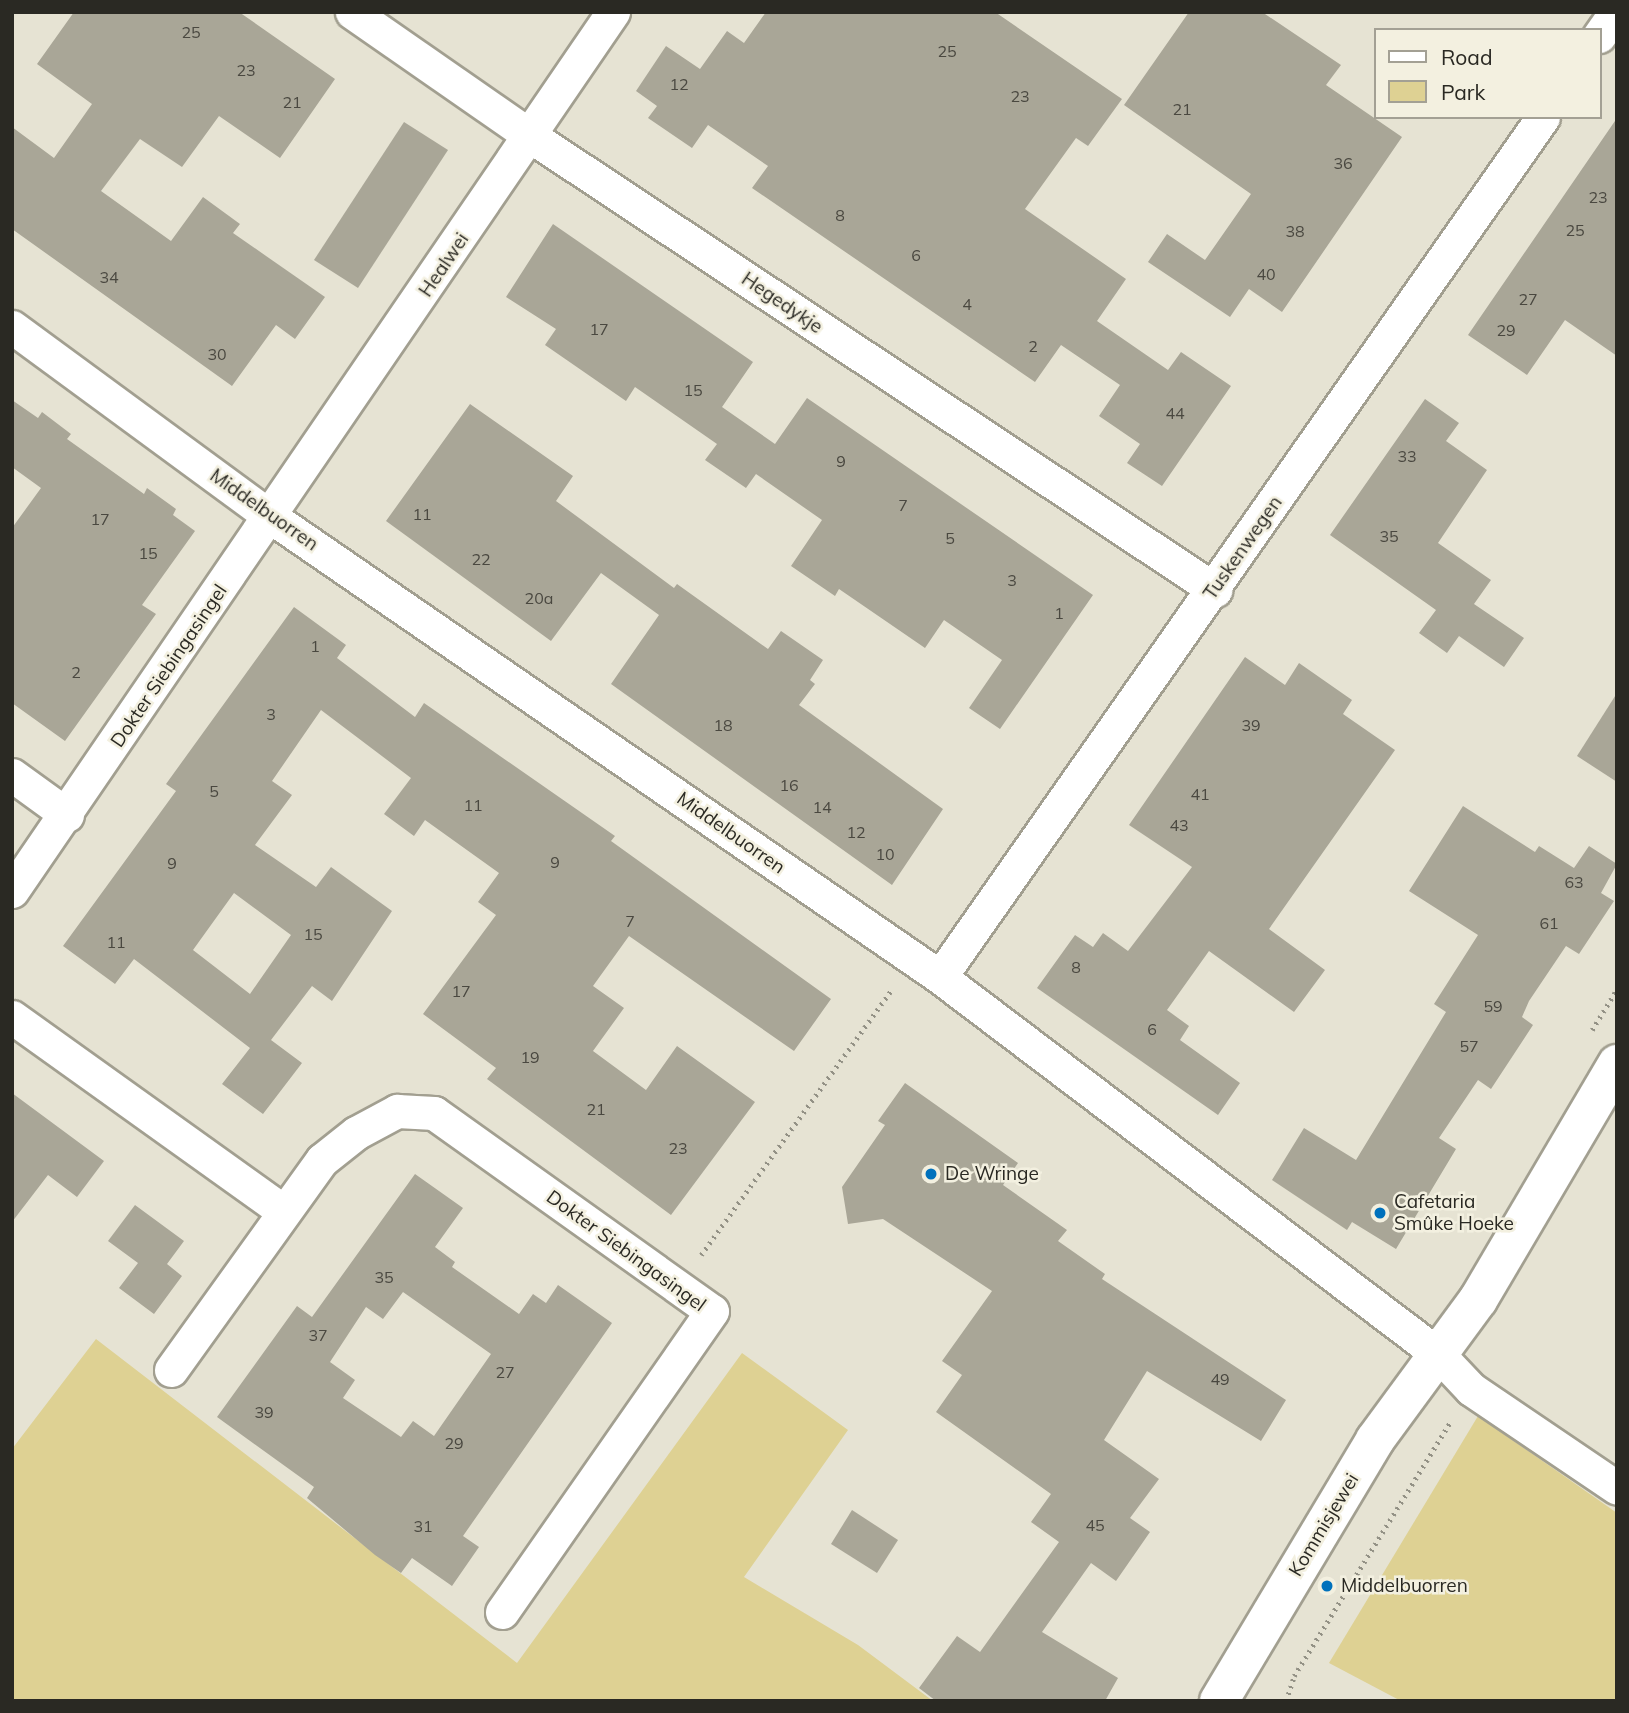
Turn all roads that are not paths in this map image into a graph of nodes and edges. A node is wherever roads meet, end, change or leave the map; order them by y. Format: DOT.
graph roads {
  1 [pos="352,12"];
  2 [pos="613,12"];
  3 [pos="1616,12"];
  4 [pos="1601,33"];
  5 [pos="1542,119"];
  6 [pos="532,137"];
  7 [pos="12,327"];
  8 [pos="271,517"];
  9 [pos="1215,590"];
  10 [pos="12,775"];
  11 [pos="67,815"];
  12 [pos="12,891"];
  13 [pos="940,977"];
  14 [pos="12,1017"];
  15 [pos="1617,1064"];
  16 [pos="283,1211"];
  17 [pos="1438,1354"];
  18 [pos="172,1370"];
  19 [pos="1617,1488"];
  20 [pos="502,1612"];
  21 [pos="1219,1701"];
  1 -- 6 [label="street, Hegedykje"];
  2 -- 6 [label="street, Healwei"];
  3 -- 4 [label="street"];
  5 -- 9 [label="street, Tuskenwegen"];
  6 -- 8 [label="street, Healwei"];
  6 -- 9 [label="street, Hegedykje"];
  7 -- 8 [label="street, Middelbuorren"];
  8 -- 11 [label="street, Dokter Siebingasingel"];
  8 -- 13 [label="street, Middelbuorren"];
  9 -- 13 [label="street, Tuskenwegen"];
  10 -- 11 [label="street"];
  11 -- 12 [label="street, Dokter Siebingasingel"];
  13 -- 17 [label="street, Middelbuorren"];
  14 -- 16 [label="street"];
  15 -- 17 [label="street, Kommisjewei"];
  16 -- 18 [label="street, Dokter Siebingasingel"];
  16 -- 20 [label="street, Dokter Siebingasingel"];
  17 -- 19 [label="street"];
  17 -- 21 [label="street, Kommisjewei"];
}
